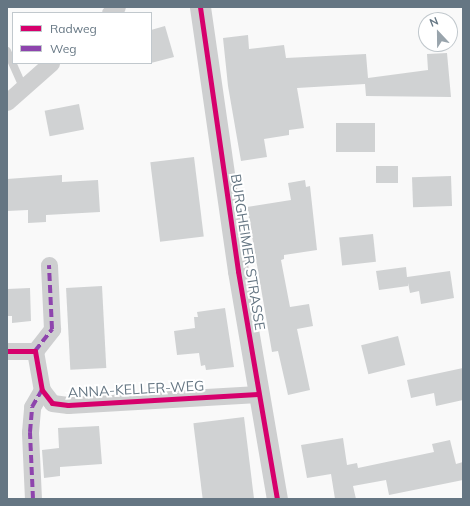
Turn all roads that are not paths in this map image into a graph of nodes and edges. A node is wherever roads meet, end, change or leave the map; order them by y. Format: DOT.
graph roads {
  1 [pos="200,7"];
  2 [pos="7,51"];
  3 [pos="12,62"];
  4 [pos="13,64"];
  5 [pos="50,64"];
  6 [pos="23,87"];
  7 [pos="7,102"];
  8 [pos="50,265"];
  9 [pos="7,351"];
  10 [pos="35,351"];
  11 [pos="42,390"];
  12 [pos="258,394"];
  13 [pos="33,499"];
  14 [pos="277,499"];
  1 -- 12 [label="street, BURGHEIMER STRASSE"];
  2 -- 3 [label="lane"];
  4 -- 6 [label="lane"];
  5 -- 6 [label="street"];
  6 -- 7 [label="street"];
  8 -- 10 [label="street"];
  9 -- 10 [label="street"];
  10 -- 11 [label="street"];
  11 -- 12 [label="street, ANNA-KELLER-WEG"];
  11 -- 13 [label="street"];
  12 -- 14 [label="street, BURGHEIMER STRASSE"];
}
